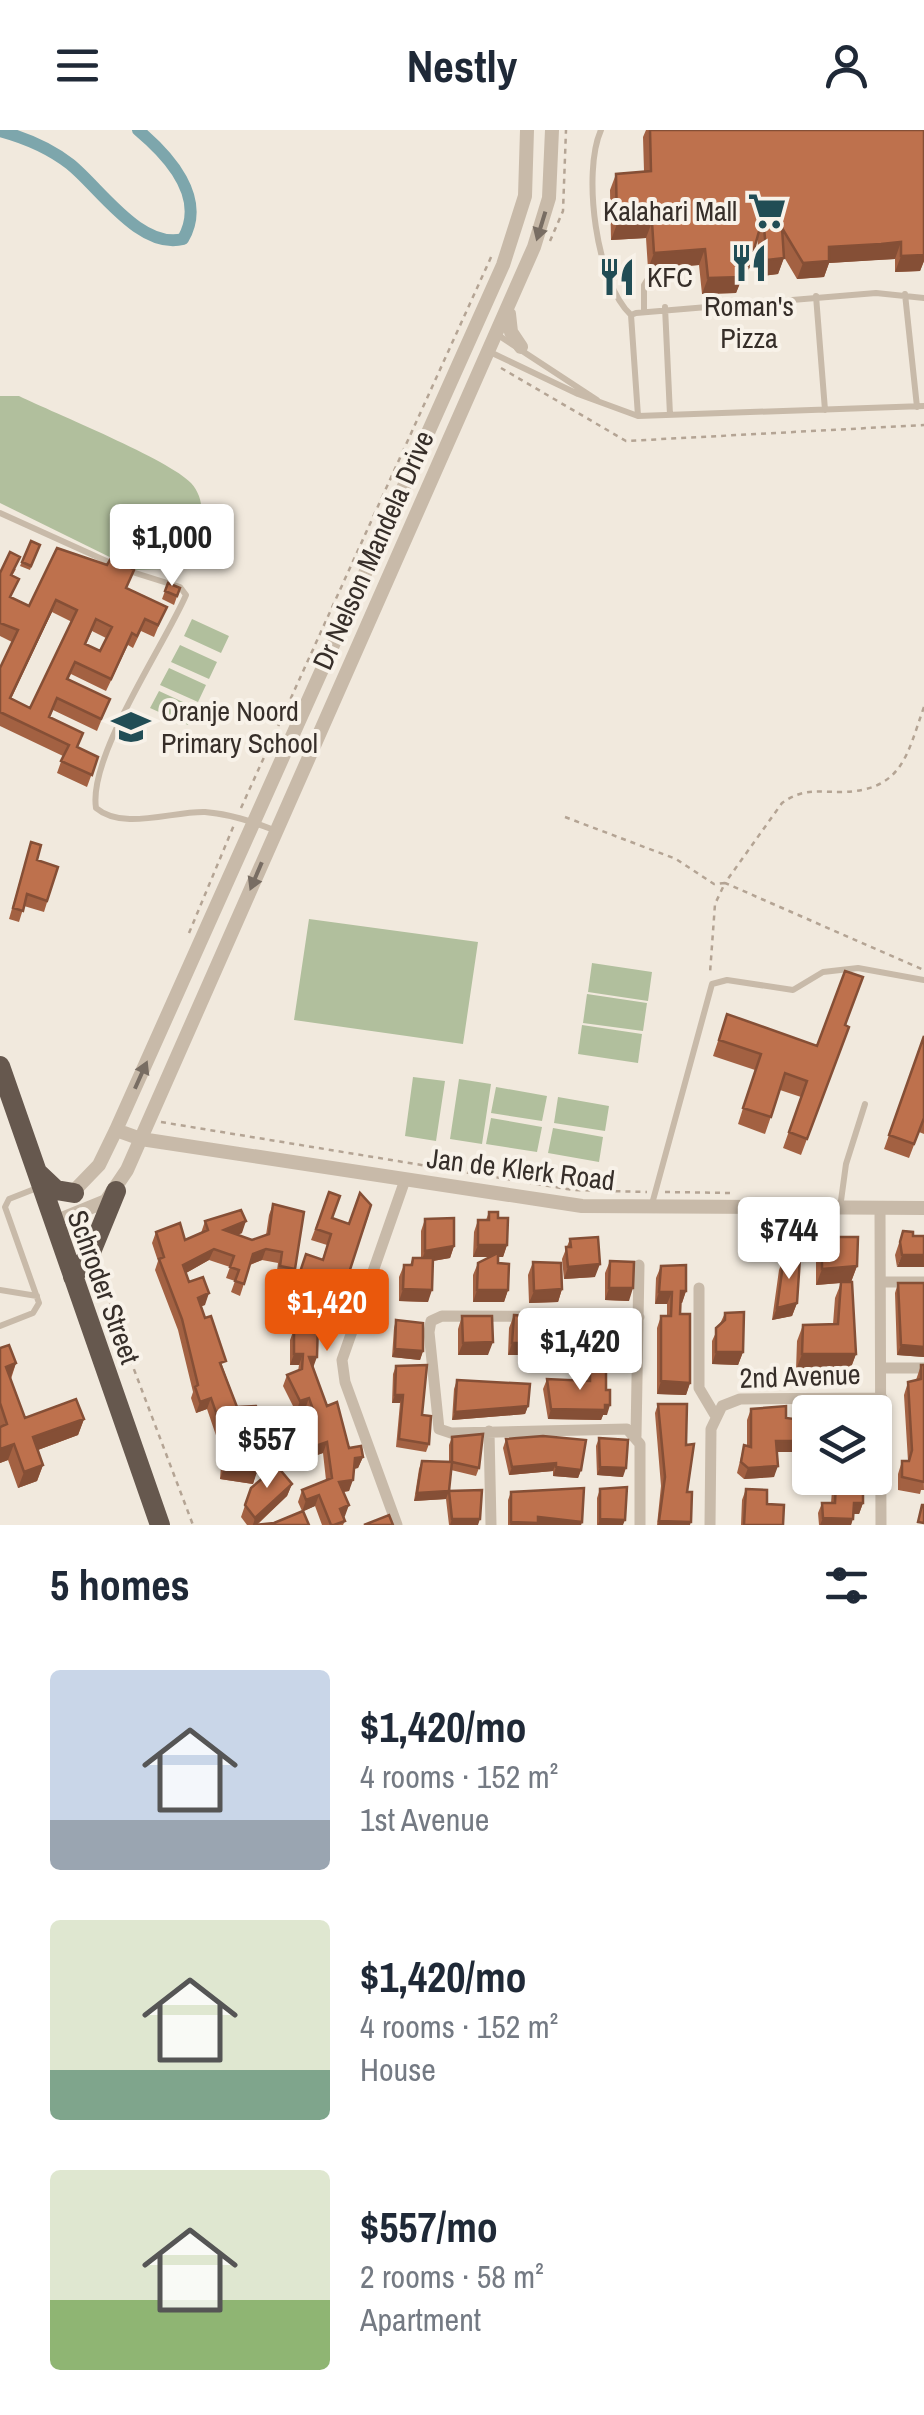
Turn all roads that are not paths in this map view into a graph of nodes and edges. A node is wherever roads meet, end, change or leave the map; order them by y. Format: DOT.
graph roads {
  1 [pos="527,130"];
  2 [pos="552,130"];
  3 [pos="601,130"];
  4 [pos="681,272"];
  5 [pos="905,294"];
  6 [pos="816,296"];
  7 [pos="488,298"];
  8 [pos="924,298"];
  9 [pos="665,307"];
  10 [pos="509,308"];
  11 [pos="644,310"];
  12 [pos="631,315"];
  13 [pos="492,342"];
  14 [pos="521,348"];
  15 [pos="456,368"];
  16 [pos="598,401"];
  17 [pos="921,406"];
  18 [pos="825,410"];
  19 [pos="670,415"];
  20 [pos="638,416"];
  21 [pos="0,513"];
  22 [pos="253,822"];
  23 [pos="276,831"];
  24 [pos="924,980"];
  25 [pos="0,1066"];
  26 [pos="865,1104"];
  27 [pos="116,1130"];
  28 [pos="140,1139"];
  29 [pos="32,1163"];
  30 [pos="405,1180"];
  31 [pos="116,1191"];
  32 [pos="74,1193"];
  33 [pos="46,1204"];
  34 [pos="651,1208"];
  35 [pos="924,1208"];
  36 [pos="880,1209"];
  37 [pos="840,1210"];
  38 [pos="639,1264"];
  39 [pos="72,1277"];
  40 [pos="881,1282"];
  41 [pos="924,1282"];
  42 [pos="698,1288"];
  43 [pos="0,1290"];
  44 [pos="37,1296"];
  45 [pos="639,1317"];
  46 [pos="0,1326"];
  47 [pos="882,1368"];
  48 [pos="924,1368"];
  49 [pos="882,1395"];
  50 [pos="792,1399"];
  51 [pos="716,1414"];
  52 [pos="489,1432"];
  53 [pos="636,1436"];
  54 [pos="880,1495"];
  55 [pos="160,1525"];
  56 [pos="397,1525"];
  57 [pos="491,1525"];
  58 [pos="640,1525"];
  59 [pos="710,1525"];
  60 [pos="880,1525"];
  1 -- 7 [label="street, Dr Nelson Mandela Drive"];
  2 -- 10 [label="street, Dr Nelson Mandela Drive, one-way"];
  3 -- 12 [label="lane"];
  4 -- 11 [label="lane"];
  5 -- 6 [label="lane"];
  5 -- 8 [label="lane"];
  5 -- 17 [label="lane"];
  6 -- 9 [label="lane"];
  6 -- 18 [label="lane"];
  7 -- 13 [label="street"];
  7 -- 15 [label="street, Dr Nelson Mandela Drive"];
  9 -- 11 [label="lane"];
  9 -- 19 [label="lane"];
  10 -- 13 [label="street, Dr Nelson Mandela Drive"];
  10 -- 14 [label="street"];
  11 -- 12 [label="lane"];
  12 -- 20 [label="lane"];
  13 -- 14 [label="lane"];
  13 -- 15 [label="street"];
  13 -- 16 [label="lane"];
  13 -- 23 [label="street, Dr Nelson Mandela Drive"];
  14 -- 16 [label="lane"];
  15 -- 22 [label="street, Dr Nelson Mandela Drive"];
  16 -- 20 [label="lane"];
  17 -- 18 [label="lane"];
  18 -- 19 [label="lane"];
  19 -- 20 [label="lane"];
  21 -- 22 [label="lane"];
  22 -- 23 [label="lane"];
  27 -- 22 [label="street, Dr Nelson Mandela Drive, one-way"];
  23 -- 28 [label="street, Dr Nelson Mandela Drive, one-way"];
  24 -- 34 [label="lane"];
  25 -- 29 [label="highway, Schroder Street"];
  26 -- 37 [label="lane"];
  27 -- 28 [label="street, Jan de Klerk Road"];
  27 -- 32 [label="street, Dr Nelson Mandela Drive"];
  28 -- 30 [label="street, Jan de Klerk Road"];
  28 -- 31 [label="street, Dr Nelson Mandela Drive"];
  29 -- 32 [label="highway"];
  29 -- 33 [label="highway, Schroder Street"];
  30 -- 34 [label="street, Jan de Klerk Road"];
  30 -- 56 [label="street"];
  31 -- 33 [label="street"];
  31 -- 39 [label="highway"];
  32 -- 33 [label="street"];
  33 -- 39 [label="highway, Schroder Street"];
  33 -- 44 [label="lane"];
  34 -- 37 [label="street, Jan de Klerk Road"];
  35 -- 36 [label="street, Jan de Klerk Road"];
  36 -- 37 [label="street, Jan de Klerk Road"];
  36 -- 40 [label="street"];
  38 -- 45 [label="street"];
  39 -- 55 [label="highway, Schroder Street"];
  40 -- 41 [label="street"];
  40 -- 47 [label="street"];
  42 -- 51 [label="street"];
  43 -- 44 [label="lane"];
  44 -- 46 [label="lane"];
  45 -- 52 [label="street"];
  45 -- 53 [label="street"];
  47 -- 48 [label="street"];
  47 -- 49 [label="street"];
  50 -- 51 [label="street, 2nd Avenue"];
  51 -- 59 [label="street, 2nd Avenue"];
  52 -- 53 [label="street"];
  52 -- 57 [label="street"];
  53 -- 58 [label="street"];
  54 -- 60 [label="street"];
}
